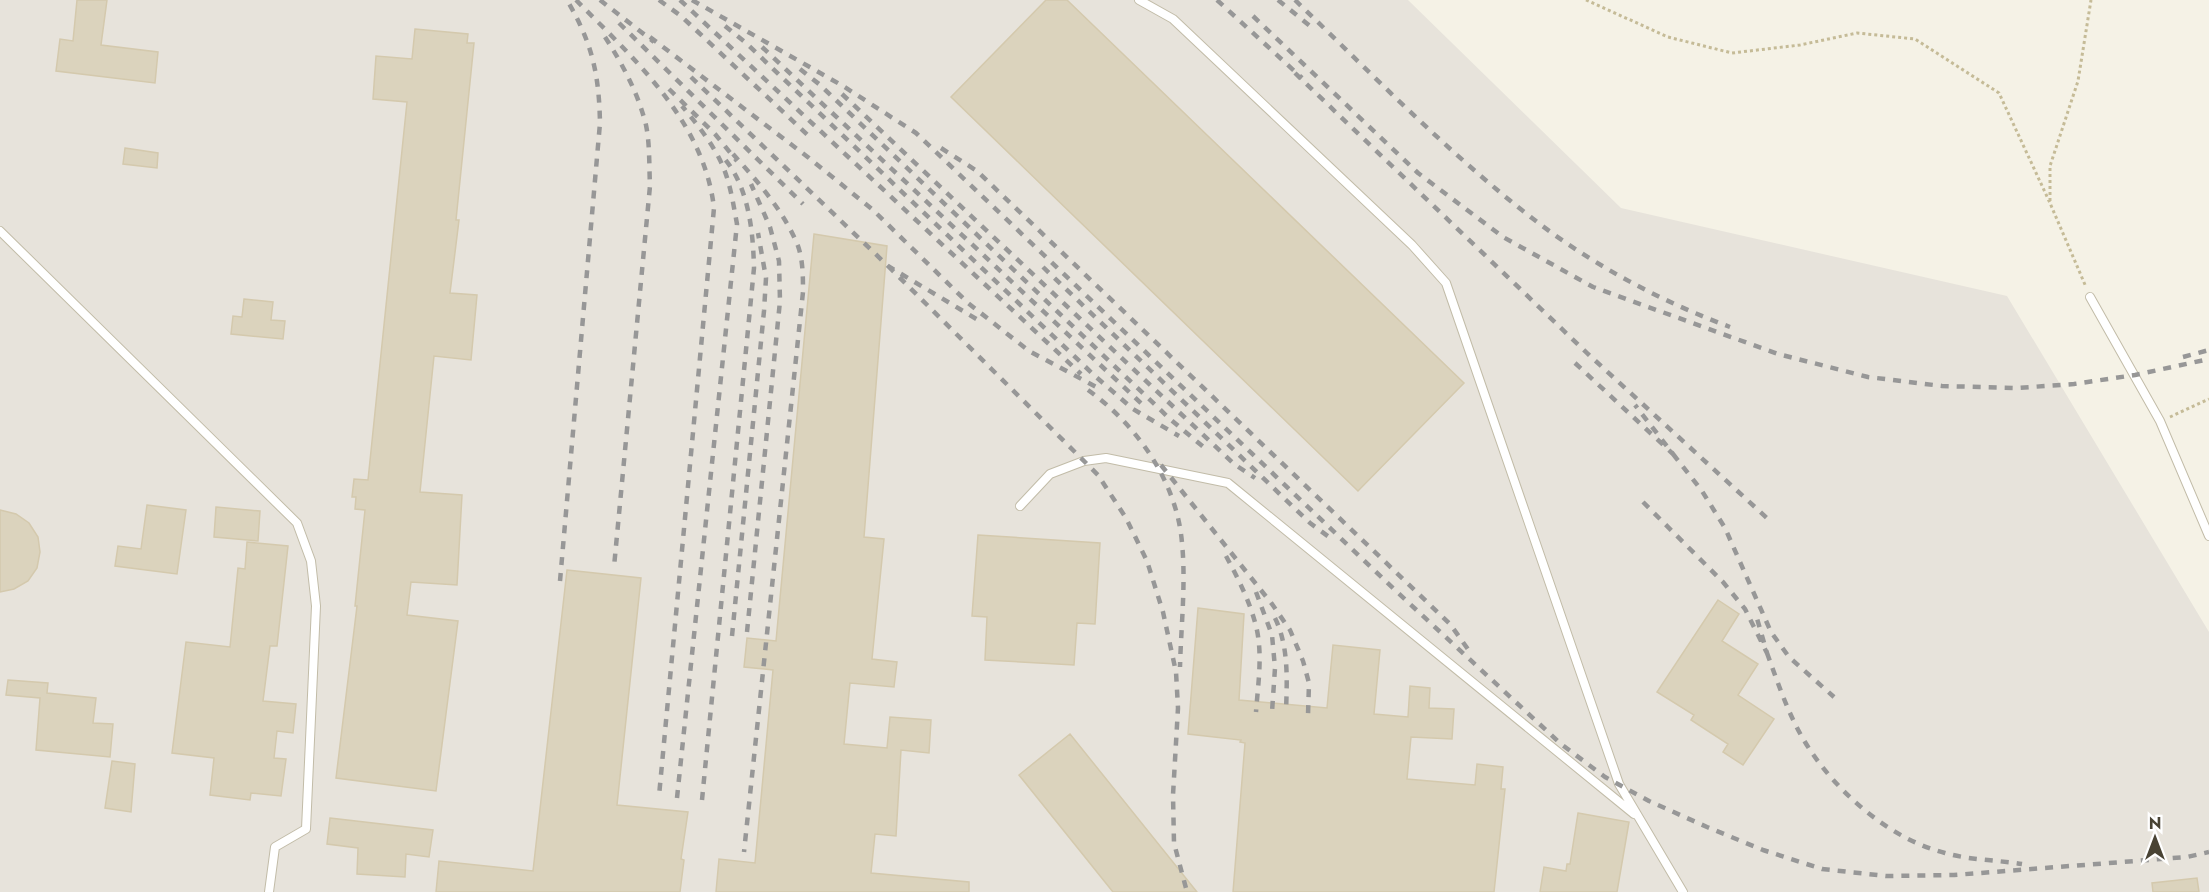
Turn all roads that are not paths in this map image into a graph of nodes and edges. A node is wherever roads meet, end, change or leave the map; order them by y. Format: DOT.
graph roads {
  1 [pos="1139,0"];
  2 [pos="0,231"];
  3 [pos="2090,297"];
  4 [pos="1020,506"];
  5 [pos="2209,536"];
  6 [pos="1639,819"];
  7 [pos="269,892"];
  8 [pos="1683,892"];
  1 -- 6 [label="lane"];
  2 -- 7 [label="lane"];
  3 -- 5 [label="lane"];
  4 -- 6 [label="lane"];
  6 -- 8 [label="lane"];
}
